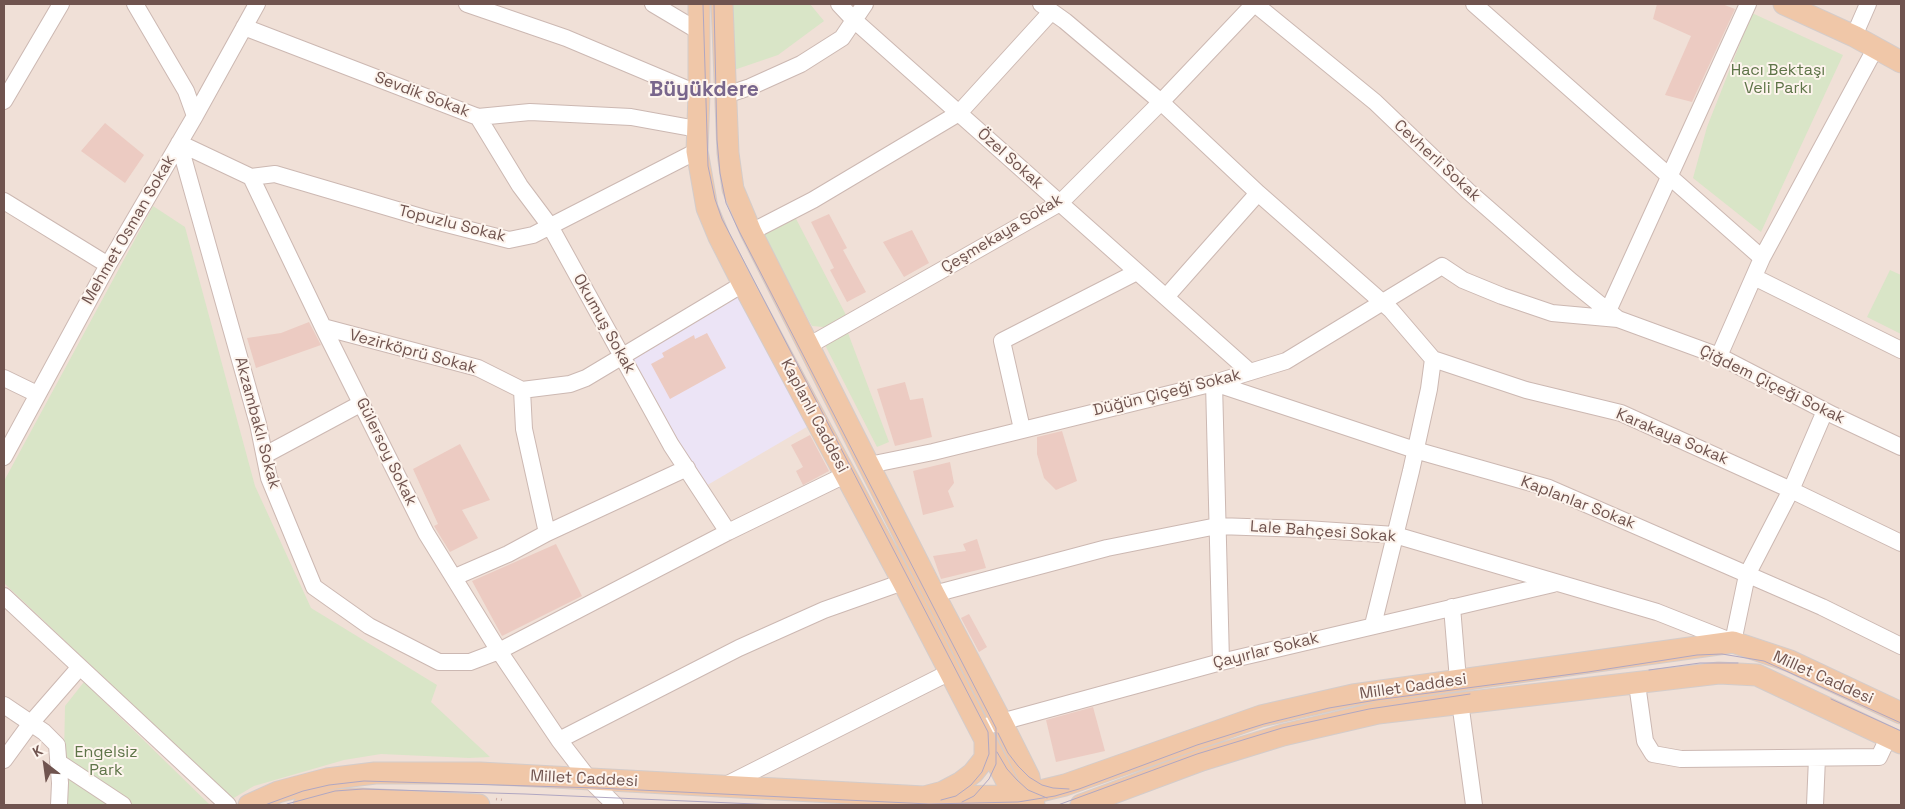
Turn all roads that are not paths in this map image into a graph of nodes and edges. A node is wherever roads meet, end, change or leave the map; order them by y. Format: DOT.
graph roads {
  1 [pos="61,4"];
  2 [pos="134,4"];
  3 [pos="257,4"];
  4 [pos="467,4"];
  5 [pos="653,4"];
  6 [pos="699,4"];
  7 [pos="722,4"];
  8 [pos="839,4"];
  9 [pos="865,4"];
  10 [pos="1254,4"];
  11 [pos="1474,4"];
  12 [pos="1748,4"];
  13 [pos="1784,4"];
  14 [pos="1868,4"];
  15 [pos="1046,8"];
  16 [pos="854,20"];
  17 [pos="244,27"];
  18 [pos="700,32"];
  19 [pos="1854,36"];
  20 [pos="1875,48"];
  21 [pos="1901,62"];
  22 [pos="699,94"];
  23 [pos="726,95"];
  24 [pos="4,102"];
  25 [pos="1161,102"];
  26 [pos="959,113"];
  27 [pos="195,116"];
  28 [pos="478,117"];
  29 [pos="697,129"];
  30 [pos="179,143"];
  31 [pos="697,150"];
  32 [pos="251,176"];
  33 [pos="1670,178"];
  34 [pos="1258,193"];
  35 [pos="4,201"];
  36 [pos="1060,203"];
  37 [pos="550,226"];
  38 [pos="751,232"];
  39 [pos="1762,258"];
  40 [pos="108,265"];
  41 [pos="1442,266"];
  42 [pos="1137,272"];
  43 [pos="1754,277"];
  44 [pos="742,284"];
  45 [pos="1166,297"];
  46 [pos="1384,303"];
  47 [pos="1613,315"];
  48 [pos="323,327"];
  49 [pos="808,346"];
  50 [pos="1901,350"];
  51 [pos="1719,356"];
  52 [pos="622,358"];
  53 [pos="1433,360"];
  54 [pos="1250,372"];
  55 [pos="4,378"];
  56 [pos="1214,383"];
  57 [pos="522,390"];
  58 [pos="38,394"];
  59 [pos="362,403"];
  60 [pos="1825,411"];
  61 [pos="1022,429"];
  62 [pos="1901,447"];
  63 [pos="1416,450"];
  64 [pos="265,456"];
  65 [pos="4,457"];
  66 [pos="869,465"];
  67 [pos="687,468"];
  68 [pos="846,475"];
  69 [pos="1791,490"];
  70 [pos="1217,526"];
  71 [pos="547,532"];
  72 [pos="728,532"];
  73 [pos="1395,535"];
  74 [pos="1901,543"];
  75 [pos="1747,575"];
  76 [pos="455,577"];
  77 [pos="903,582"];
  78 [pos="1555,583"];
  79 [pos="934,594"];
  80 [pos="4,596"];
  81 [pos="1452,607"];
  82 [pos="1373,625"];
  83 [pos="1733,642"];
  84 [pos="1901,646"];
  85 [pos="499,651"];
  86 [pos="1221,662"];
  87 [pos="79,668"];
  88 [pos="950,672"];
  89 [pos="1458,680"];
  90 [pos="1637,684"];
  91 [pos="1460,702"];
  92 [pos="4,706"];
  93 [pos="1901,712"];
  94 [pos="1001,721"];
  95 [pos="31,723"];
  96 [pos="982,734"];
  97 [pos="559,740"];
  98 [pos="1894,741"];
  99 [pos="1817,758"];
  100 [pos="4,760"];
  101 [pos="58,762"];
  102 [pos="589,780"];
  103 [pos="724,787"];
  104 [pos="924,796"];
  105 [pos="1025,800"];
  106 [pos="59,805"];
  107 [pos="123,805"];
  108 [pos="228,805"];
  109 [pos="249,805"];
  110 [pos="304,805"];
  111 [pos="478,805"];
  112 [pos="615,805"];
  113 [pos="1081,805"];
  114 [pos="1474,805"];
  115 [pos="1815,805"];
  1 -- 24 [label="street"];
  2 -- 27 [label="street"];
  3 -- 17 [label="street, Mehmet Osman Sokak"];
  4 -- 22 [label="street"];
  5 -- 18 [label="street"];
  6 -- 18 [label="main road, Kaplanlı Caddesi"];
  7 -- 23 [label="main road, Kaplanlı Caddesi"];
  8 -- 16 [label="street, Özel Sokak"];
  9 -- 16 [label="street"];
  10 -- 25 [label="street, Çeşmekaya Sokak"];
  10 -- 47 [label="street, Cevherli Sokak"];
  11 -- 33 [label="street"];
  12 -- 33 [label="street"];
  13 -- 19 [label="main road"];
  14 -- 19 [label="street"];
  15 -- 25 [label="street"];
  15 -- 26 [label="street"];
  16 -- 23 [label="street"];
  16 -- 26 [label="street, Özel Sokak"];
  17 -- 27 [label="street, Mehmet Osman Sokak"];
  17 -- 28 [label="street, Sevdik Sokak"];
  18 -- 22 [label="main road, Kaplanlı Caddesi"];
  19 -- 20 [label="main road"];
  20 -- 21 [label="main road"];
  20 -- 39 [label="street"];
  22 -- 29 [label="main road, Kaplanlı Caddesi"];
  23 -- 38 [label="main road, Kaplanlı Caddesi"];
  25 -- 34 [label="street"];
  25 -- 36 [label="street, Çeşmekaya Sokak"];
  26 -- 36 [label="street, Özel Sokak"];
  26 -- 38 [label="street"];
  27 -- 30 [label="street, Mehmet Osman Sokak"];
  28 -- 29 [label="street, Sevdik Sokak"];
  28 -- 37 [label="street, Okumuş Sokak"];
  29 -- 31 [label="main road, Kaplanlı Caddesi"];
  30 -- 32 [label="street"];
  30 -- 40 [label="street, Mehmet Osman Sokak"];
  30 -- 64 [label="street, Akzambaklı Sokak"];
  31 -- 37 [label="street, Topuzlu Sokak"];
  31 -- 44 [label="main road, Kaplanlı Caddesi"];
  32 -- 37 [label="street, Topuzlu Sokak"];
  32 -- 48 [label="street, Gülersoy Sokak"];
  33 -- 39 [label="street"];
  33 -- 47 [label="street"];
  34 -- 45 [label="street"];
  34 -- 46 [label="street"];
  35 -- 40 [label="street"];
  36 -- 42 [label="street, Özel Sokak"];
  36 -- 49 [label="street, Çeşmekaya Sokak"];
  37 -- 52 [label="street, Okumuş Sokak"];
  38 -- 49 [label="main road, Kaplanlı Caddesi"];
  39 -- 43 [label="street"];
  40 -- 58 [label="street, Mehmet Osman Sokak"];
  41 -- 46 [label="street, Düğün Çiçeği Sokak"];
  41 -- 47 [label="street, Çiğdem Çiçeği Sokak"];
  42 -- 45 [label="street, Özel Sokak"];
  42 -- 61 [label="street"];
  43 -- 50 [label="street"];
  43 -- 51 [label="street"];
  44 -- 52 [label="street"];
  44 -- 68 [label="main road, Kaplanlı Caddesi"];
  45 -- 54 [label="street, Özel Sokak"];
  46 -- 53 [label="street"];
  46 -- 54 [label="street, Düğün Çiçeği Sokak"];
  47 -- 51 [label="street, Çiğdem Çiçeği Sokak"];
  48 -- 57 [label="street, Vezirköprü Sokak"];
  48 -- 59 [label="street, Gülersoy Sokak"];
  49 -- 66 [label="main road, Kaplanlı Caddesi"];
  51 -- 60 [label="street, Çiğdem Çiçeği Sokak"];
  52 -- 57 [label="street"];
  52 -- 67 [label="street, Okumuş Sokak"];
  53 -- 63 [label="street"];
  53 -- 69 [label="street, Karakaya Sokak"];
  54 -- 56 [label="street, Düğün Çiçeği Sokak"];
  55 -- 58 [label="street"];
  56 -- 61 [label="street, Düğün Çiçeği Sokak"];
  56 -- 63 [label="street, Kaplanlar Sokak"];
  56 -- 70 [label="street"];
  57 -- 71 [label="street"];
  58 -- 65 [label="street, Mehmet Osman Sokak"];
  59 -- 64 [label="street"];
  59 -- 76 [label="street, Gülersoy Sokak"];
  60 -- 62 [label="street, Çiğdem Çiçeği Sokak"];
  60 -- 69 [label="street"];
  61 -- 66 [label="street, Düğün Çiçeği Sokak"];
  63 -- 73 [label="street"];
  63 -- 75 [label="street, Kaplanlar Sokak"];
  64 -- 85 [label="street, Akzambaklı Sokak"];
  66 -- 79 [label="main road, Kaplanlı Caddesi"];
  67 -- 71 [label="street"];
  67 -- 72 [label="street, Okumuş Sokak"];
  68 -- 72 [label="street, Akzambaklı Sokak"];
  68 -- 77 [label="main road, Kaplanlı Caddesi"];
  69 -- 74 [label="street, Karakaya Sokak"];
  69 -- 75 [label="street"];
  70 -- 73 [label="street, Lale Bahçesi Sokak"];
  70 -- 79 [label="street, Lale Bahçesi Sokak"];
  70 -- 86 [label="street"];
  71 -- 76 [label="street"];
  72 -- 85 [label="street, Akzambaklı Sokak"];
  73 -- 78 [label="street, Lale Bahçesi Sokak"];
  73 -- 82 [label="street"];
  75 -- 83 [label="street"];
  75 -- 84 [label="street, Kaplanlar Sokak"];
  76 -- 85 [label="street, Gülersoy Sokak"];
  77 -- 88 [label="main road, Kaplanlı Caddesi"];
  77 -- 97 [label="street"];
  78 -- 81 [label="street, Çayırlar Sokak"];
  78 -- 83 [label="street, Lale Bahçesi Sokak"];
  79 -- 94 [label="main road, Kaplanlı Caddesi"];
  80 -- 87 [label="street"];
  81 -- 82 [label="street, Çayırlar Sokak"];
  81 -- 89 [label="street"];
  82 -- 86 [label="street, Çayırlar Sokak"];
  83 -- 89 [label="main road, Millet Caddesi"];
  83 -- 93 [label="main road, Millet Caddesi"];
  85 -- 97 [label="street, Gülersoy Sokak"];
  86 -- 94 [label="street, Çayırlar Sokak"];
  87 -- 95 [label="street"];
  87 -- 108 [label="street"];
  88 -- 96 [label="main road, Kaplanlı Caddesi"];
  88 -- 103 [label="street"];
  89 -- 105 [label="main road, Millet Caddesi"];
  90 -- 91 [label="main road, Millet Caddesi"];
  90 -- 98 [label="main road, Millet Caddesi"];
  90 -- 99 [label="street"];
  91 -- 113 [label="main road, Millet Caddesi"];
  91 -- 114 [label="street"];
  92 -- 95 [label="street"];
  94 -- 96 [label="street, Çayırlar Sokak"];
  94 -- 105 [label="main road, Kaplanlı Caddesi"];
  95 -- 100 [label="street"];
  95 -- 101 [label="street"];
  96 -- 104 [label="main road, Millet Caddesi"];
  96 -- 105 [label="main road, Kaplanlı Caddesi"];
  97 -- 102 [label="street, Gülersoy Sokak"];
  98 -- 99 [label="street"];
  99 -- 115 [label="street"];
  101 -- 106 [label="street"];
  101 -- 107 [label="street"];
  102 -- 103 [label="main road, Millet Caddesi"];
  102 -- 109 [label="main road, Millet Caddesi"];
  102 -- 112 [label="street, Gülersoy Sokak"];
  103 -- 104 [label="main road, Millet Caddesi"];
  104 -- 105 [label="main road, Millet Caddesi"];
  110 -- 111 [label="main road"];
}
